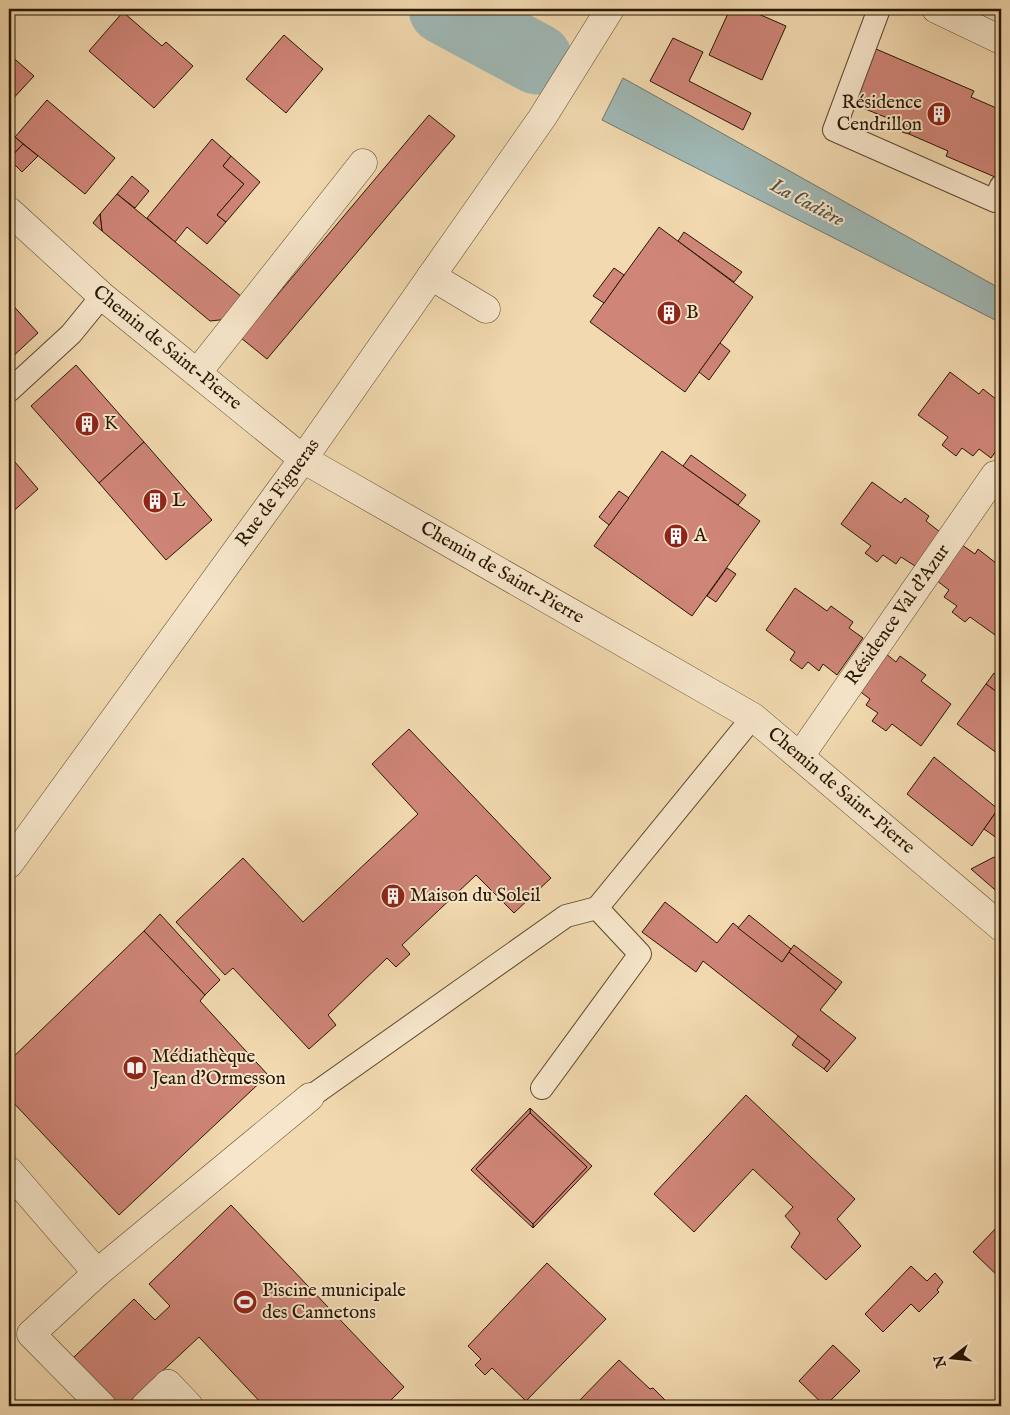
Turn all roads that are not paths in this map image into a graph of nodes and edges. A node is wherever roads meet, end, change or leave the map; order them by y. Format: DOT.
graph roads {
  1 [pos="879,9"];
  2 [pos="936,9"];
  3 [pos="608,12"];
  4 [pos="1001,40"];
  5 [pos="363,163"];
  6 [pos="1001,186"];
  7 [pos="9,210"];
  8 [pos="431,276"];
  9 [pos="102,296"];
  10 [pos="486,309"];
  11 [pos="198,373"];
  12 [pos="9,391"];
  13 [pos="303,459"];
  14 [pos="995,475"];
  15 [pos="753,717"];
  16 [pos="800,756"];
  17 [pos="9,864"];
  18 [pos="598,908"];
  19 [pos="1001,927"];
  20 [pos="542,1088"];
  21 [pos="310,1097"];
  22 [pos="9,1171"];
  23 [pos="97,1273"];
  24 [pos="102,1406"];
  25 [pos="145,1406"];
  26 [pos="189,1406"];
  1 -- 6 [label="lane"];
  2 -- 4 [label="street"];
  3 -- 8 [label="street, Rue de Figueras"];
  5 -- 11 [label="street"];
  7 -- 9 [label="street, Chemin de Saint-Pierre"];
  8 -- 10 [label="street"];
  8 -- 13 [label="street, Rue de Figueras"];
  9 -- 11 [label="street, Chemin de Saint-Pierre"];
  9 -- 12 [label="lane"];
  11 -- 13 [label="street, Chemin de Saint-Pierre"];
  13 -- 15 [label="street, Chemin de Saint-Pierre"];
  13 -- 17 [label="street, Rue de Figueras"];
  14 -- 16 [label="street, Résidence Val d'Azur"];
  15 -- 16 [label="street, Chemin de Saint-Pierre"];
  15 -- 18 [label="lane"];
  16 -- 19 [label="street, Chemin de Saint-Pierre"];
  18 -- 20 [label="lane"];
  18 -- 21 [label="lane"];
  21 -- 23 [label="street"];
  22 -- 23 [label="street"];
  23 -- 24 [label="street"];
  25 -- 26 [label="street"];
}
